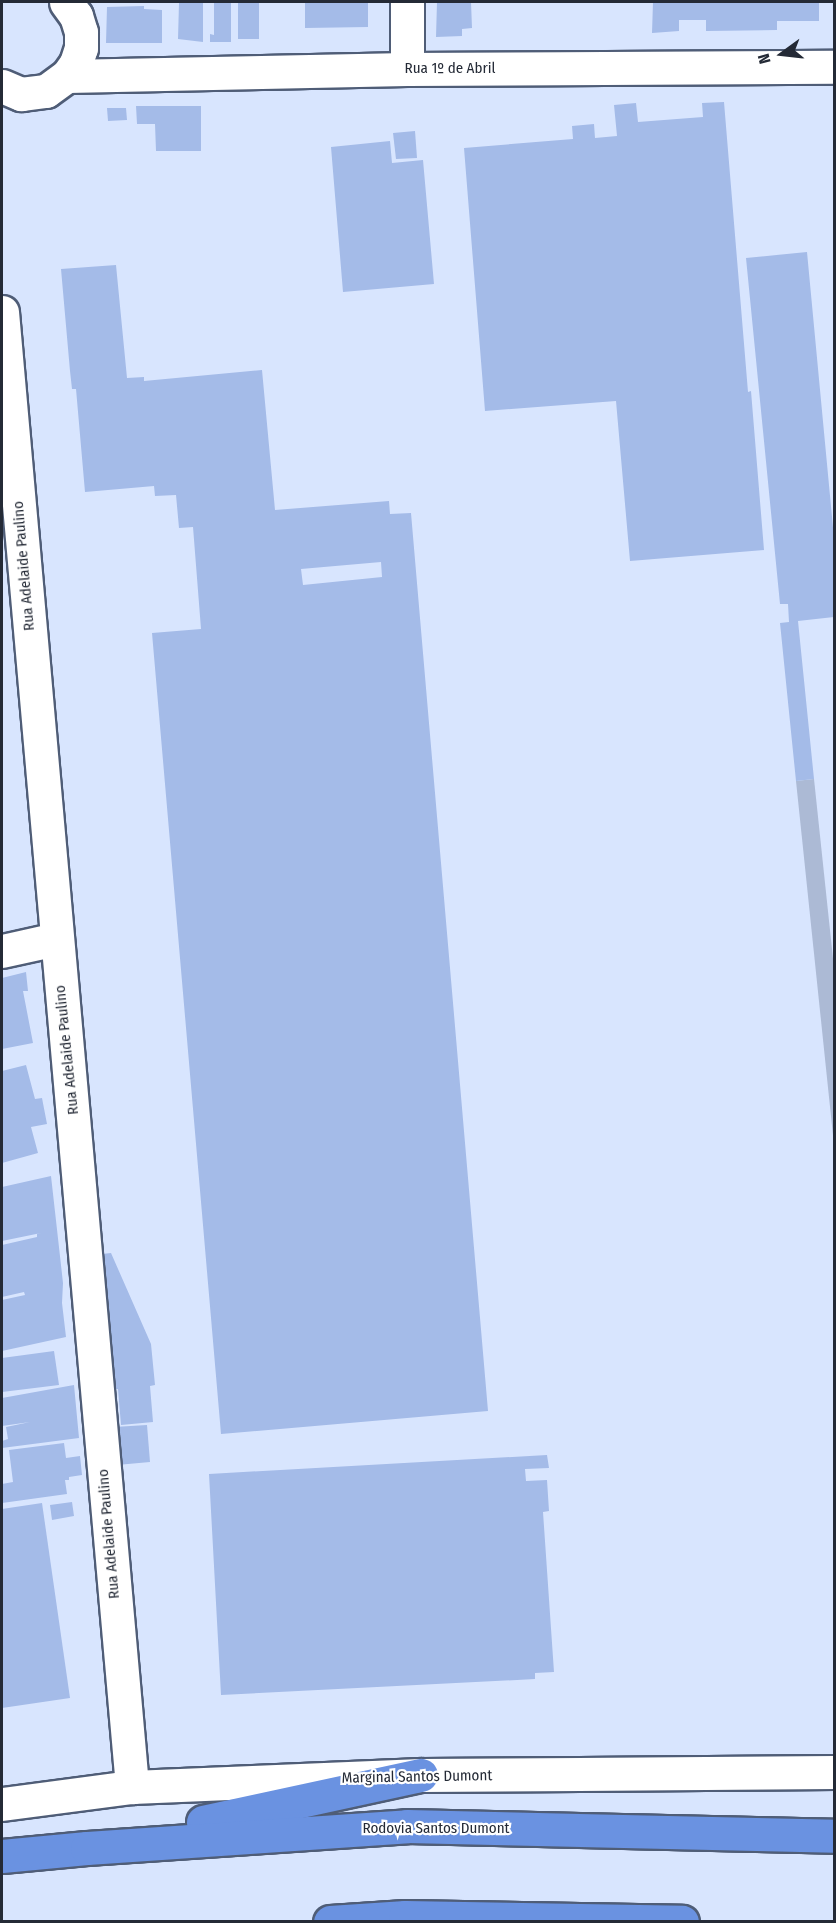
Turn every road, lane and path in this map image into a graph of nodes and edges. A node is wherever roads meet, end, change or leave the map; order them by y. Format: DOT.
graph roads {
  1 [pos="66,2"];
  2 [pos="407,2"];
  3 [pos="834,67"];
  4 [pos="406,69"];
  5 [pos="67,76"];
  6 [pos="2,87"];
  7 [pos="2,312"];
  8 [pos="56,939"];
  9 [pos="2,951"];
  10 [pos="834,1772"];
  11 [pos="421,1775"];
  12 [pos="132,1787"];
  13 [pos="2,1804"];
  14 [pos="834,1836"];
  15 [pos="87,1848"];
  16 [pos="2,1856"];
  17 [pos="330,1922"];
  18 [pos="682,1922"];
  1 -- 5 [label="street"];
  2 -- 4 [label="street"];
  3 -- 4 [label="street, Rua 1º de Abril"];
  4 -- 5 [label="street, Rua 1º de Abril"];
  5 -- 6 [label="street"];
  7 -- 8 [label="street, Rua Adelaide Paulino"];
  8 -- 9 [label="street"];
  8 -- 12 [label="street, Rua Adelaide Paulino"];
  10 -- 11 [label="street, Marginal Santos Dumont"];
  11 -- 12 [label="street, Marginal Santos Dumont"];
  11 -- 15 [label="highway"];
  12 -- 13 [label="street, Marginal Santos Dumont"];
  14 -- 15 [label="highway, Rodovia Santos Dumont"];
  15 -- 16 [label="highway, Rodovia Santos Dumont"];
  17 -- 18 [label="highway"];
}
